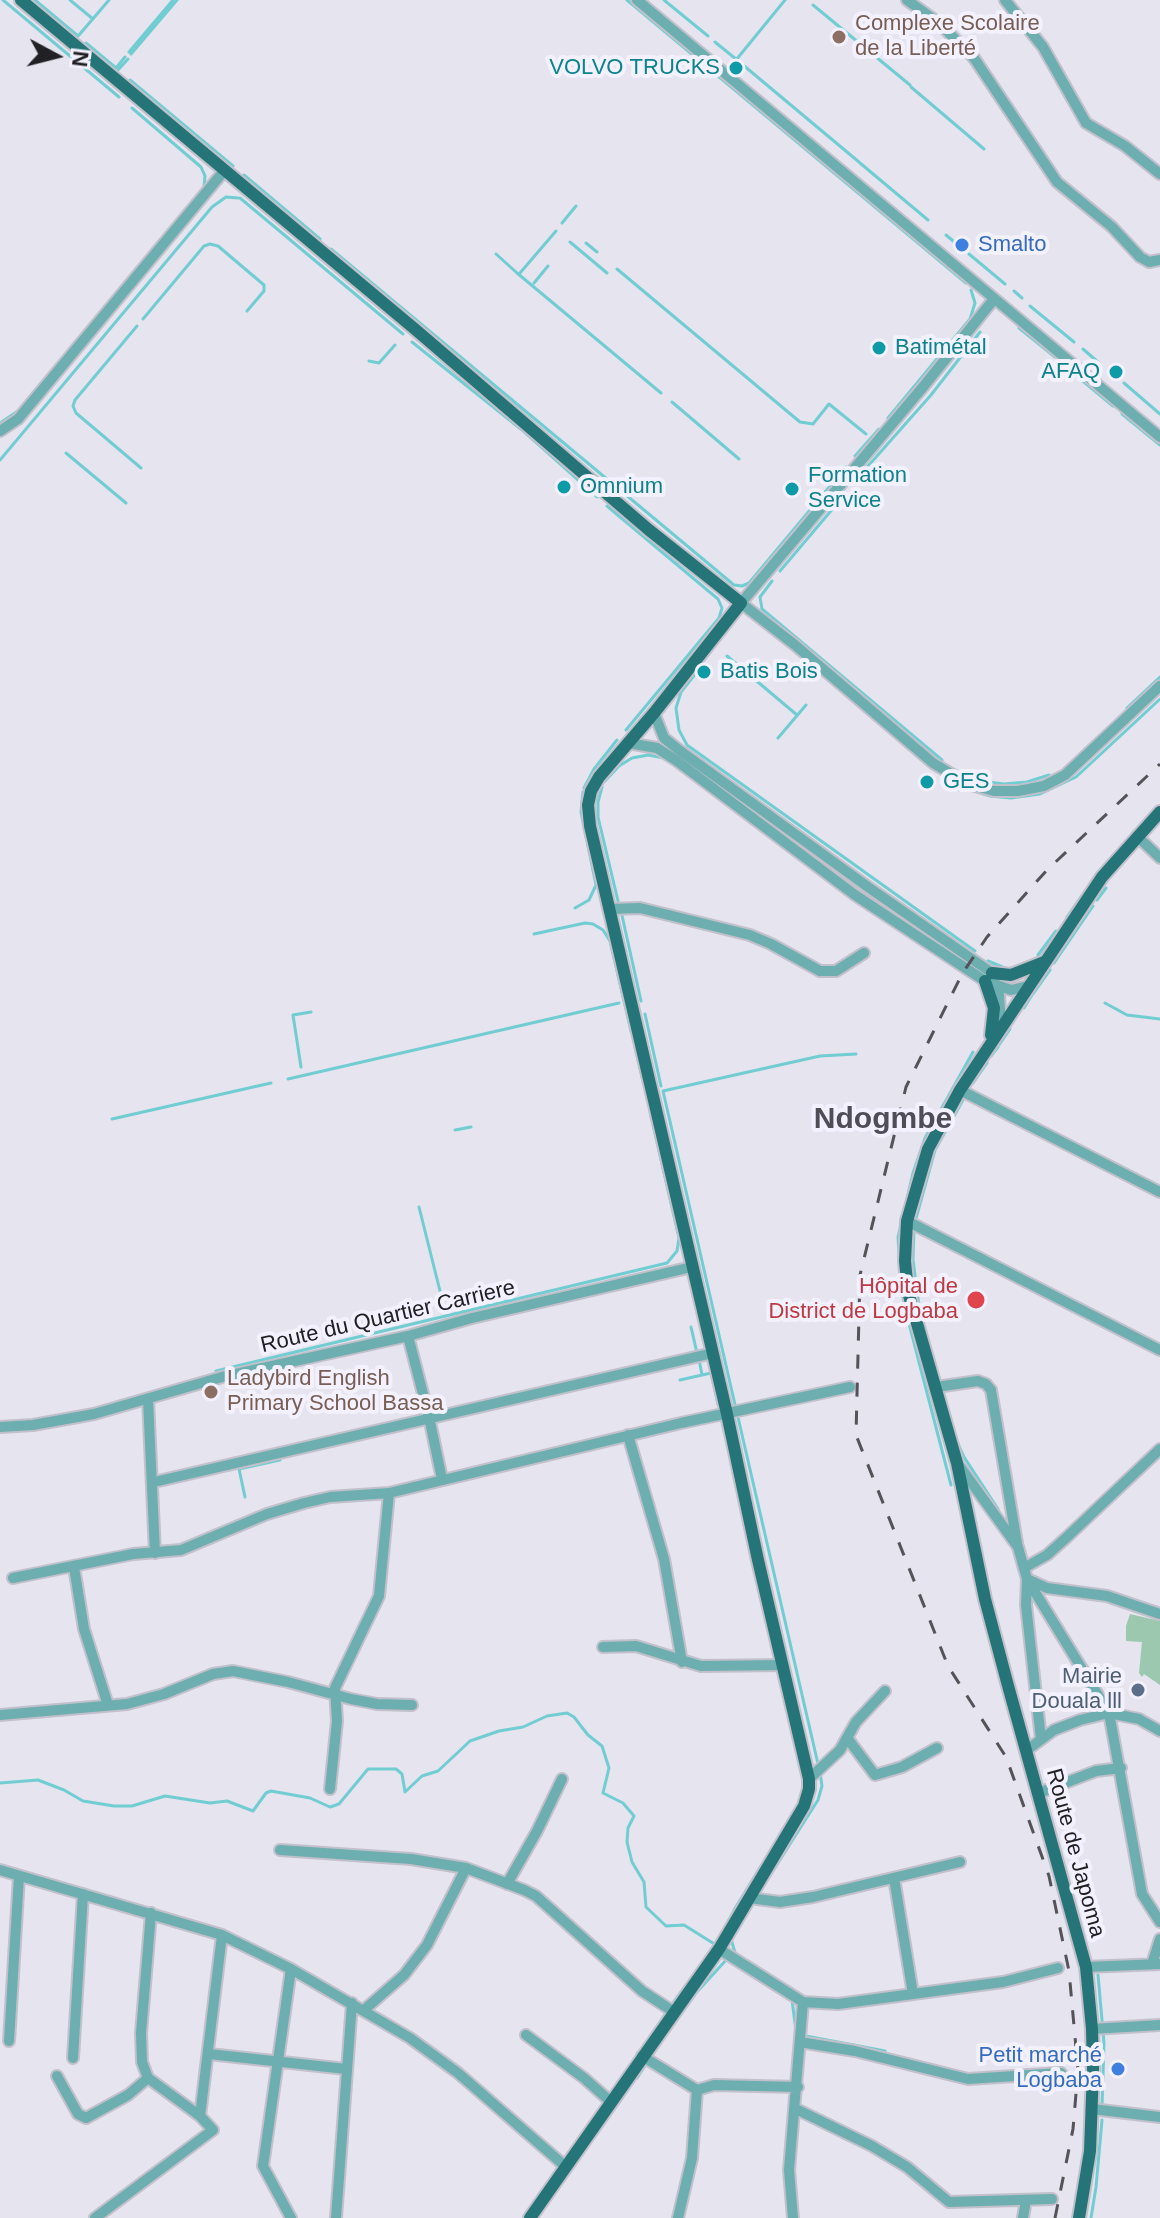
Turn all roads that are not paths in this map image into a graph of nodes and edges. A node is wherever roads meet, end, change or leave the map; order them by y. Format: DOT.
graph roads {
  1 [pos="21,0"];
  2 [pos="637,0"];
  3 [pos="907,0"];
  4 [pos="1005,0"];
  5 [pos="224,171"];
  6 [pos="1160,174"];
  7 [pos="1160,260"];
  8 [pos="994,299"];
  9 [pos="0,431"];
  10 [pos="1160,437"];
  11 [pos="741,603"];
  12 [pos="1160,686"];
  13 [pos="654,713"];
  14 [pos="628,743"];
  15 [pos="1160,812"];
  16 [pos="1137,836"];
  17 [pos="1160,858"];
  18 [pos="609,909"];
  19 [pos="864,953"];
  20 [pos="1044,962"];
  21 [pos="988,977"];
  22 [pos="1028,986"];
  23 [pos="998,987"];
  24 [pos="1001,1026"];
  25 [pos="988,1045"];
  26 [pos="960,1090"];
  27 [pos="1160,1192"];
  28 [pos="907,1221"];
  29 [pos="692,1267"];
  30 [pos="408,1336"];
  31 [pos="1160,1350"];
  32 [pos="713,1353"];
  33 [pos="850,1387"];
  34 [pos="936,1387"];
  35 [pos="148,1399"];
  36 [pos="727,1414"];
  37 [pos="429,1417"];
  38 [pos="0,1427"];
  39 [pos="628,1435"];
  40 [pos="1160,1449"];
  41 [pos="957,1463"];
  42 [pos="442,1479"];
  43 [pos="154,1482"];
  44 [pos="389,1493"];
  45 [pos="1018,1547"];
  46 [pos="155,1553"];
  47 [pos="74,1567"];
  48 [pos="1026,1574"];
  49 [pos="13,1578"];
  50 [pos="1160,1614"];
  51 [pos="603,1647"];
  52 [pos="682,1662"];
  53 [pos="783,1665"];
  54 [pos="885,1691"];
  55 [pos="334,1694"];
  56 [pos="108,1705"];
  57 [pos="412,1705"];
  58 [pos="1109,1713"];
  59 [pos="0,1715"];
  60 [pos="1160,1731"];
  61 [pos="848,1739"];
  62 [pos="1041,1739"];
  63 [pos="937,1748"];
  64 [pos="1027,1750"];
  65 [pos="1121,1768"];
  66 [pos="562,1779"];
  67 [pos="809,1779"];
  68 [pos="330,1789"];
  69 [pos="1039,1793"];
  70 [pos="280,1850"];
  71 [pos="960,1862"];
  72 [pos="466,1868"];
  73 [pos="0,1870"];
  74 [pos="19,1876"];
  75 [pos="894,1878"];
  76 [pos="507,1884"];
  77 [pos="83,1894"];
  78 [pos="749,1898"];
  79 [pos="151,1913"];
  80 [pos="1160,1922"];
  81 [pos="222,1935"];
  82 [pos="1160,1939"];
  83 [pos="719,1949"];
  84 [pos="1156,1964"];
  85 [pos="1086,1967"];
  86 [pos="1058,1968"];
  87 [pos="291,1969"];
  88 [pos="913,1994"];
  89 [pos="803,2002"];
  90 [pos="352,2003"];
  91 [pos="364,2010"];
  92 [pos="674,2012"];
  93 [pos="1160,2025"];
  94 [pos="1092,2029"];
  95 [pos="526,2035"];
  96 [pos="9,2041"];
  97 [pos="800,2042"];
  98 [pos="209,2054"];
  99 [pos="642,2056"];
  100 [pos="73,2058"];
  101 [pos="276,2060"];
  102 [pos="346,2069"];
  103 [pos="1061,2073"];
  104 [pos="57,2076"];
  105 [pos="148,2078"];
  106 [pos="798,2087"];
  107 [pos="697,2090"];
  108 [pos="611,2102"];
  109 [pos="796,2109"];
  110 [pos="1092,2109"];
  111 [pos="200,2116"];
  112 [pos="1160,2117"];
  113 [pos="566,2167"];
  114 [pos="1052,2199"];
  115 [pos="1026,2200"];
  116 [pos="95,2218"];
  117 [pos="291,2218"];
  118 [pos="336,2218"];
  119 [pos="530,2218"];
  120 [pos="678,2218"];
  121 [pos="793,2218"];
  122 [pos="1023,2218"];
  123 [pos="1079,2218"];
  1 -- 5 [label="main road"];
  2 -- 8 [label="street"];
  3 -- 7 [label="street"];
  4 -- 6 [label="street"];
  5 -- 9 [label="street"];
  5 -- 11 [label="main road"];
  8 -- 10 [label="street"];
  8 -- 11 [label="street"];
  11 -- 12 [label="street"];
  11 -- 13 [label="main road"];
  13 -- 14 [label="main road"];
  13 -- 21 [label="street"];
  14 -- 18 [label="main road"];
  14 -- 21 [label="street"];
  15 -- 16 [label="main road, Route de Japoma"];
  16 -- 17 [label="street"];
  16 -- 20 [label="main road, Route de Japoma"];
  18 -- 19 [label="street"];
  18 -- 29 [label="main road"];
  20 -- 21 [label="main road"];
  20 -- 22 [label="main road, Route de Japoma"];
  21 -- 23 [label="street"];
  21 -- 25 [label="main road"];
  22 -- 23 [label="street"];
  22 -- 24 [label="main road, Route de Japoma"];
  23 -- 24 [label="street"];
  24 -- 25 [label="main road, Route de Japoma"];
  25 -- 26 [label="main road, Route de Japoma"];
  26 -- 27 [label="street"];
  26 -- 28 [label="main road, Route de Japoma"];
  28 -- 31 [label="street"];
  28 -- 34 [label="main road, Route de Japoma"];
  29 -- 30 [label="street, Route du Quartier Carriere"];
  29 -- 32 [label="main road"];
  30 -- 35 [label="street, Route du Quartier Carriere"];
  30 -- 37 [label="street"];
  32 -- 36 [label="main road"];
  32 -- 37 [label="street"];
  33 -- 36 [label="street"];
  34 -- 41 [label="main road, Route de Japoma"];
  34 -- 45 [label="street"];
  35 -- 38 [label="street, Route du Quartier Carriere"];
  35 -- 43 [label="street"];
  36 -- 39 [label="street"];
  36 -- 53 [label="main road"];
  37 -- 42 [label="street"];
  37 -- 43 [label="street"];
  39 -- 42 [label="street"];
  39 -- 52 [label="street"];
  40 -- 48 [label="street"];
  41 -- 45 [label="street"];
  41 -- 64 [label="main road, Route de Japoma"];
  42 -- 44 [label="street"];
  43 -- 46 [label="street"];
  44 -- 46 [label="street"];
  44 -- 55 [label="street"];
  45 -- 48 [label="street"];
  46 -- 47 [label="street"];
  47 -- 49 [label="street"];
  47 -- 56 [label="street"];
  48 -- 50 [label="street"];
  48 -- 58 [label="street"];
  48 -- 62 [label="street"];
  51 -- 52 [label="street"];
  52 -- 53 [label="street"];
  53 -- 67 [label="main road"];
  54 -- 61 [label="street"];
  55 -- 56 [label="street"];
  55 -- 57 [label="street"];
  55 -- 68 [label="street"];
  56 -- 59 [label="street"];
  58 -- 60 [label="street"];
  58 -- 62 [label="street"];
  58 -- 65 [label="street"];
  61 -- 63 [label="street"];
  61 -- 67 [label="street"];
  62 -- 64 [label="street"];
  64 -- 69 [label="main road, Route de Japoma"];
  65 -- 69 [label="street"];
  65 -- 80 [label="street"];
  66 -- 76 [label="street"];
  67 -- 78 [label="main road"];
  69 -- 85 [label="main road, Route de Japoma"];
  70 -- 72 [label="street"];
  71 -- 75 [label="street"];
  72 -- 76 [label="street"];
  72 -- 91 [label="street"];
  73 -- 74 [label="street"];
  74 -- 77 [label="street"];
  74 -- 96 [label="street"];
  75 -- 78 [label="street"];
  75 -- 88 [label="street"];
  76 -- 92 [label="street"];
  77 -- 79 [label="street"];
  77 -- 100 [label="street"];
  78 -- 83 [label="main road"];
  79 -- 81 [label="street"];
  79 -- 105 [label="street"];
  81 -- 87 [label="street"];
  81 -- 98 [label="street"];
  82 -- 84 [label="street"];
  83 -- 89 [label="street"];
  83 -- 92 [label="main road"];
  84 -- 85 [label="street"];
  85 -- 94 [label="main road, Route de Japoma"];
  86 -- 88 [label="street"];
  87 -- 90 [label="street"];
  87 -- 101 [label="street"];
  88 -- 89 [label="street"];
  89 -- 97 [label="street"];
  90 -- 91 [label="street"];
  90 -- 102 [label="street"];
  91 -- 113 [label="street"];
  92 -- 99 [label="main road"];
  93 -- 94 [label="street"];
  94 -- 110 [label="main road, Route de Japoma"];
  95 -- 108 [label="street"];
  97 -- 103 [label="street"];
  97 -- 106 [label="street"];
  98 -- 101 [label="street"];
  98 -- 111 [label="street"];
  99 -- 107 [label="street"];
  99 -- 108 [label="main road"];
  101 -- 102 [label="street"];
  101 -- 117 [label="street"];
  102 -- 118 [label="street"];
  104 -- 105 [label="street"];
  105 -- 111 [label="street"];
  106 -- 107 [label="street"];
  106 -- 109 [label="street"];
  107 -- 120 [label="street"];
  108 -- 113 [label="main road"];
  109 -- 115 [label="street"];
  109 -- 121 [label="street"];
  110 -- 112 [label="street"];
  110 -- 123 [label="main road, Route de Japoma"];
  111 -- 116 [label="street"];
  113 -- 119 [label="main road"];
  114 -- 115 [label="street"];
  115 -- 122 [label="street"];
}
